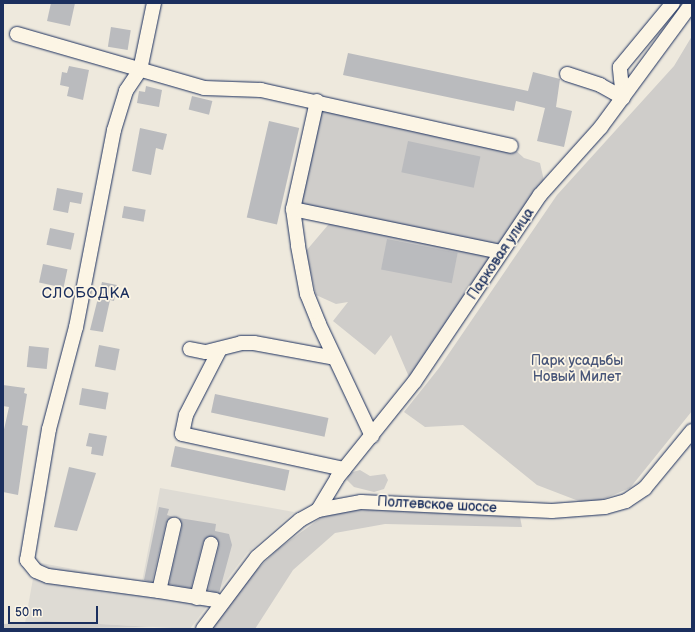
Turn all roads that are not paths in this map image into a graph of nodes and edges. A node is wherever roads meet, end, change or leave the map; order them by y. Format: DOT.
graph roads {
  1 [pos="154,3"];
  2 [pos="673,3"];
  3 [pos="692,3"];
  4 [pos="17,34"];
  5 [pos="140,70"];
  6 [pos="567,74"];
  7 [pos="623,98"];
  8 [pos="317,101"];
  9 [pos="511,146"];
  10 [pos="293,209"];
  11 [pos="501,252"];
  12 [pos="190,349"];
  13 [pos="219,350"];
  14 [pos="335,358"];
  15 [pos="692,431"];
  16 [pos="372,436"];
  17 [pos="344,469"];
  18 [pos="318,510"];
  19 [pos="174,526"];
  20 [pos="210,544"];
  21 [pos="159,591"];
  22 [pos="197,598"];
  23 [pos="220,604"];
  24 [pos="203,629"];
  1 -- 5 [label="street"];
  2 -- 7 [label="street"];
  3 -- 7 [label="street, Парковая улица"];
  4 -- 5 [label="street"];
  5 -- 8 [label="street"];
  5 -- 21 [label="street"];
  6 -- 7 [label="street"];
  7 -- 11 [label="street, Парковая улица"];
  8 -- 9 [label="street"];
  8 -- 10 [label="street"];
  10 -- 11 [label="street"];
  10 -- 14 [label="street"];
  11 -- 16 [label="street, Парковая улица"];
  12 -- 13 [label="street"];
  13 -- 14 [label="street"];
  13 -- 17 [label="street"];
  14 -- 16 [label="street"];
  15 -- 18 [label="street, Полтевское шоссе"];
  16 -- 17 [label="street, Парковая улица"];
  17 -- 18 [label="street, Парковая улица"];
  18 -- 23 [label="street, Полтевское шоссе"];
  19 -- 21 [label="street"];
  20 -- 22 [label="street"];
  21 -- 22 [label="street"];
  22 -- 23 [label="street"];
  23 -- 24 [label="street, Полтевское шоссе"];
}
